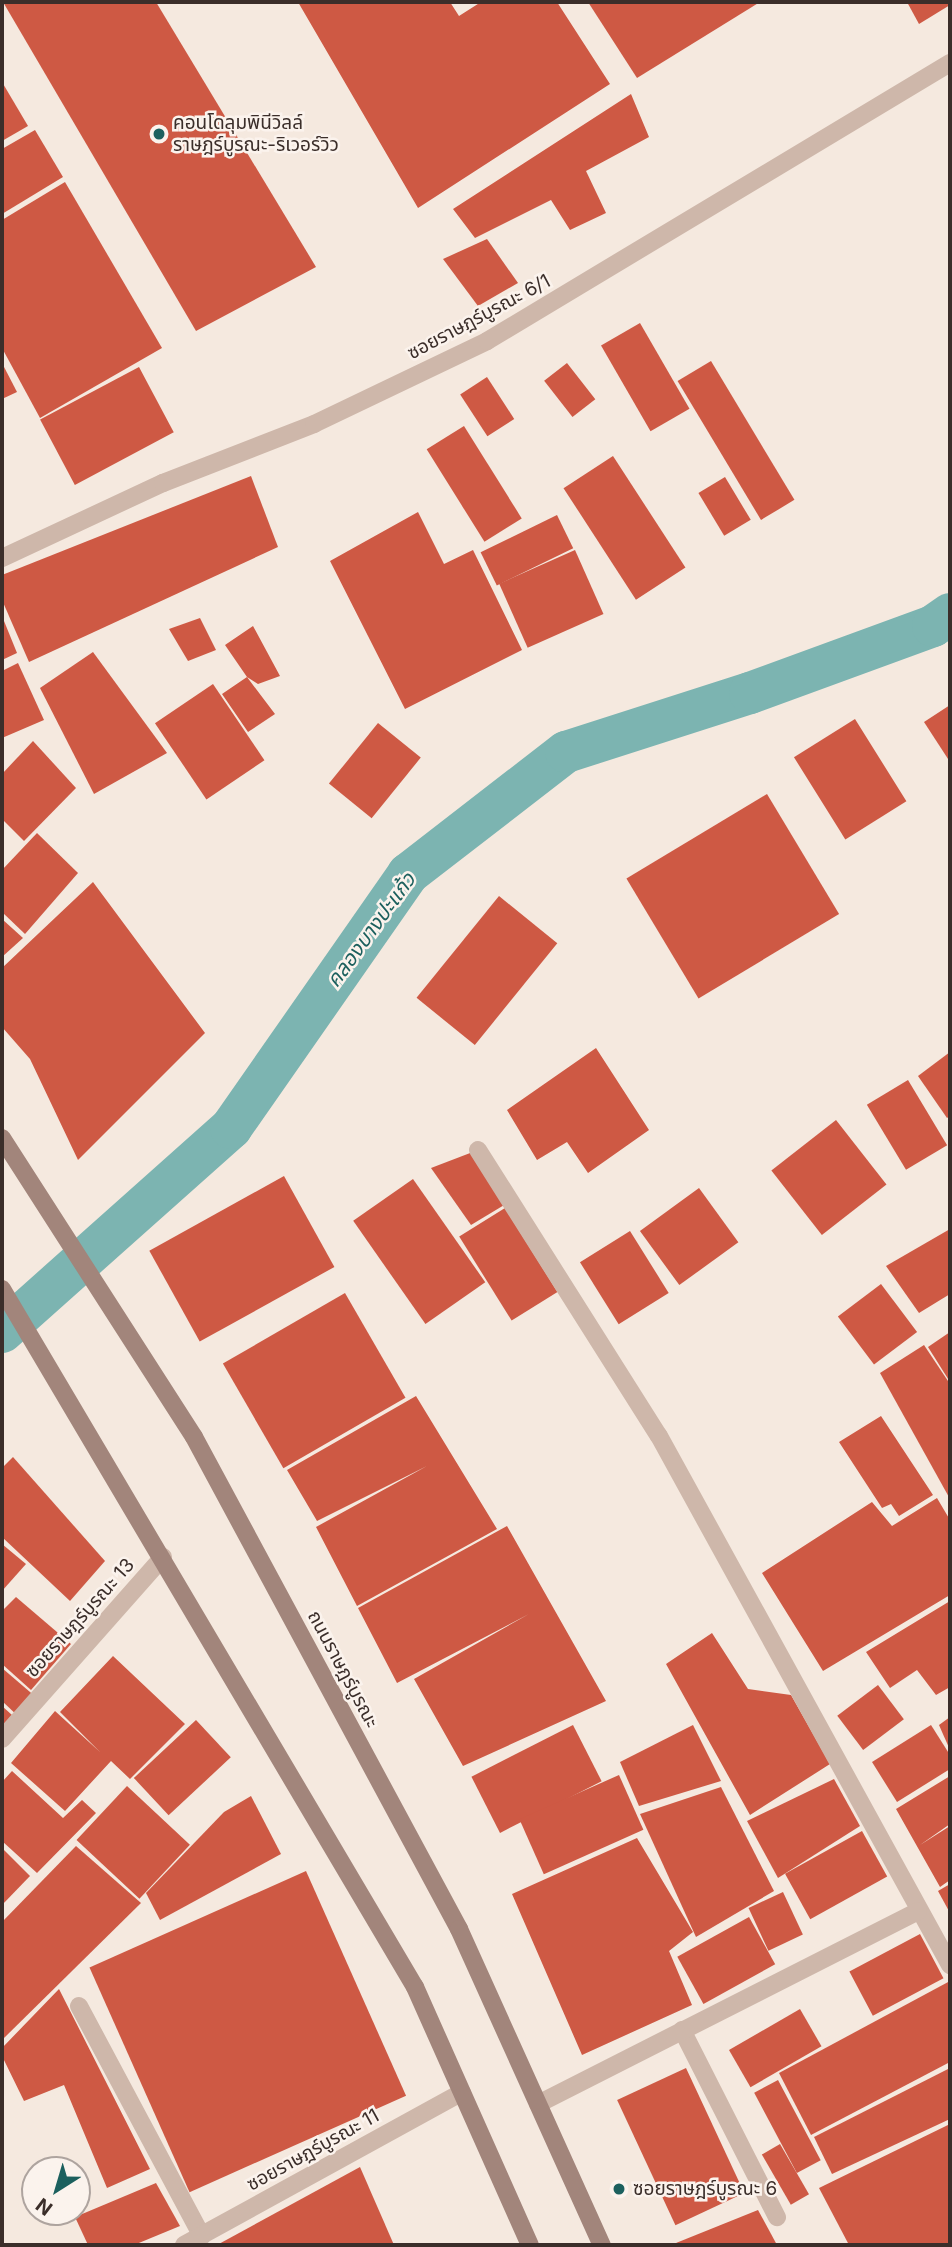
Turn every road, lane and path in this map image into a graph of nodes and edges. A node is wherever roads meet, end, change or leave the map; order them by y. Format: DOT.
graph roads {
  1 [pos="950,63"];
  2 [pos="2,558"];
  3 [pos="2,1138"];
  4 [pos="478,1150"];
  5 [pos="2,1289"];
  6 [pos="163,1558"];
  7 [pos="2,1739"];
  8 [pos="918,1911"];
  9 [pos="950,1965"];
  10 [pos="79,2006"];
  11 [pos="682,2030"];
  12 [pos="462,2092"];
  13 [pos="538,2104"];
  14 [pos="777,2217"];
  15 [pos="201,2236"];
  16 [pos="184,2245"];
  17 [pos="530,2245"];
  18 [pos="602,2245"];
  1 -- 2 [label="street, ซอยราษฎร์บูรณะ 6/1"];
  3 -- 13 [label="main road, ถนนราษฎร์บูรณะ"];
  4 -- 8 [label="street"];
  5 -- 6 [label="main road"];
  6 -- 7 [label="street, ซอยราษฎร์บูรณะ 13"];
  6 -- 12 [label="main road"];
  8 -- 9 [label="street"];
  8 -- 11 [label="street"];
  10 -- 15 [label="street"];
  11 -- 13 [label="street"];
  11 -- 14 [label="street"];
  12 -- 15 [label="street, ซอยราษฎร์บูรณะ 11"];
  12 -- 17 [label="main road"];
  13 -- 18 [label="main road, ถนนราษฎร์บูรณะ"];
  15 -- 16 [label="street, ซอยราษฎร์บูรณะ 11"];
}
